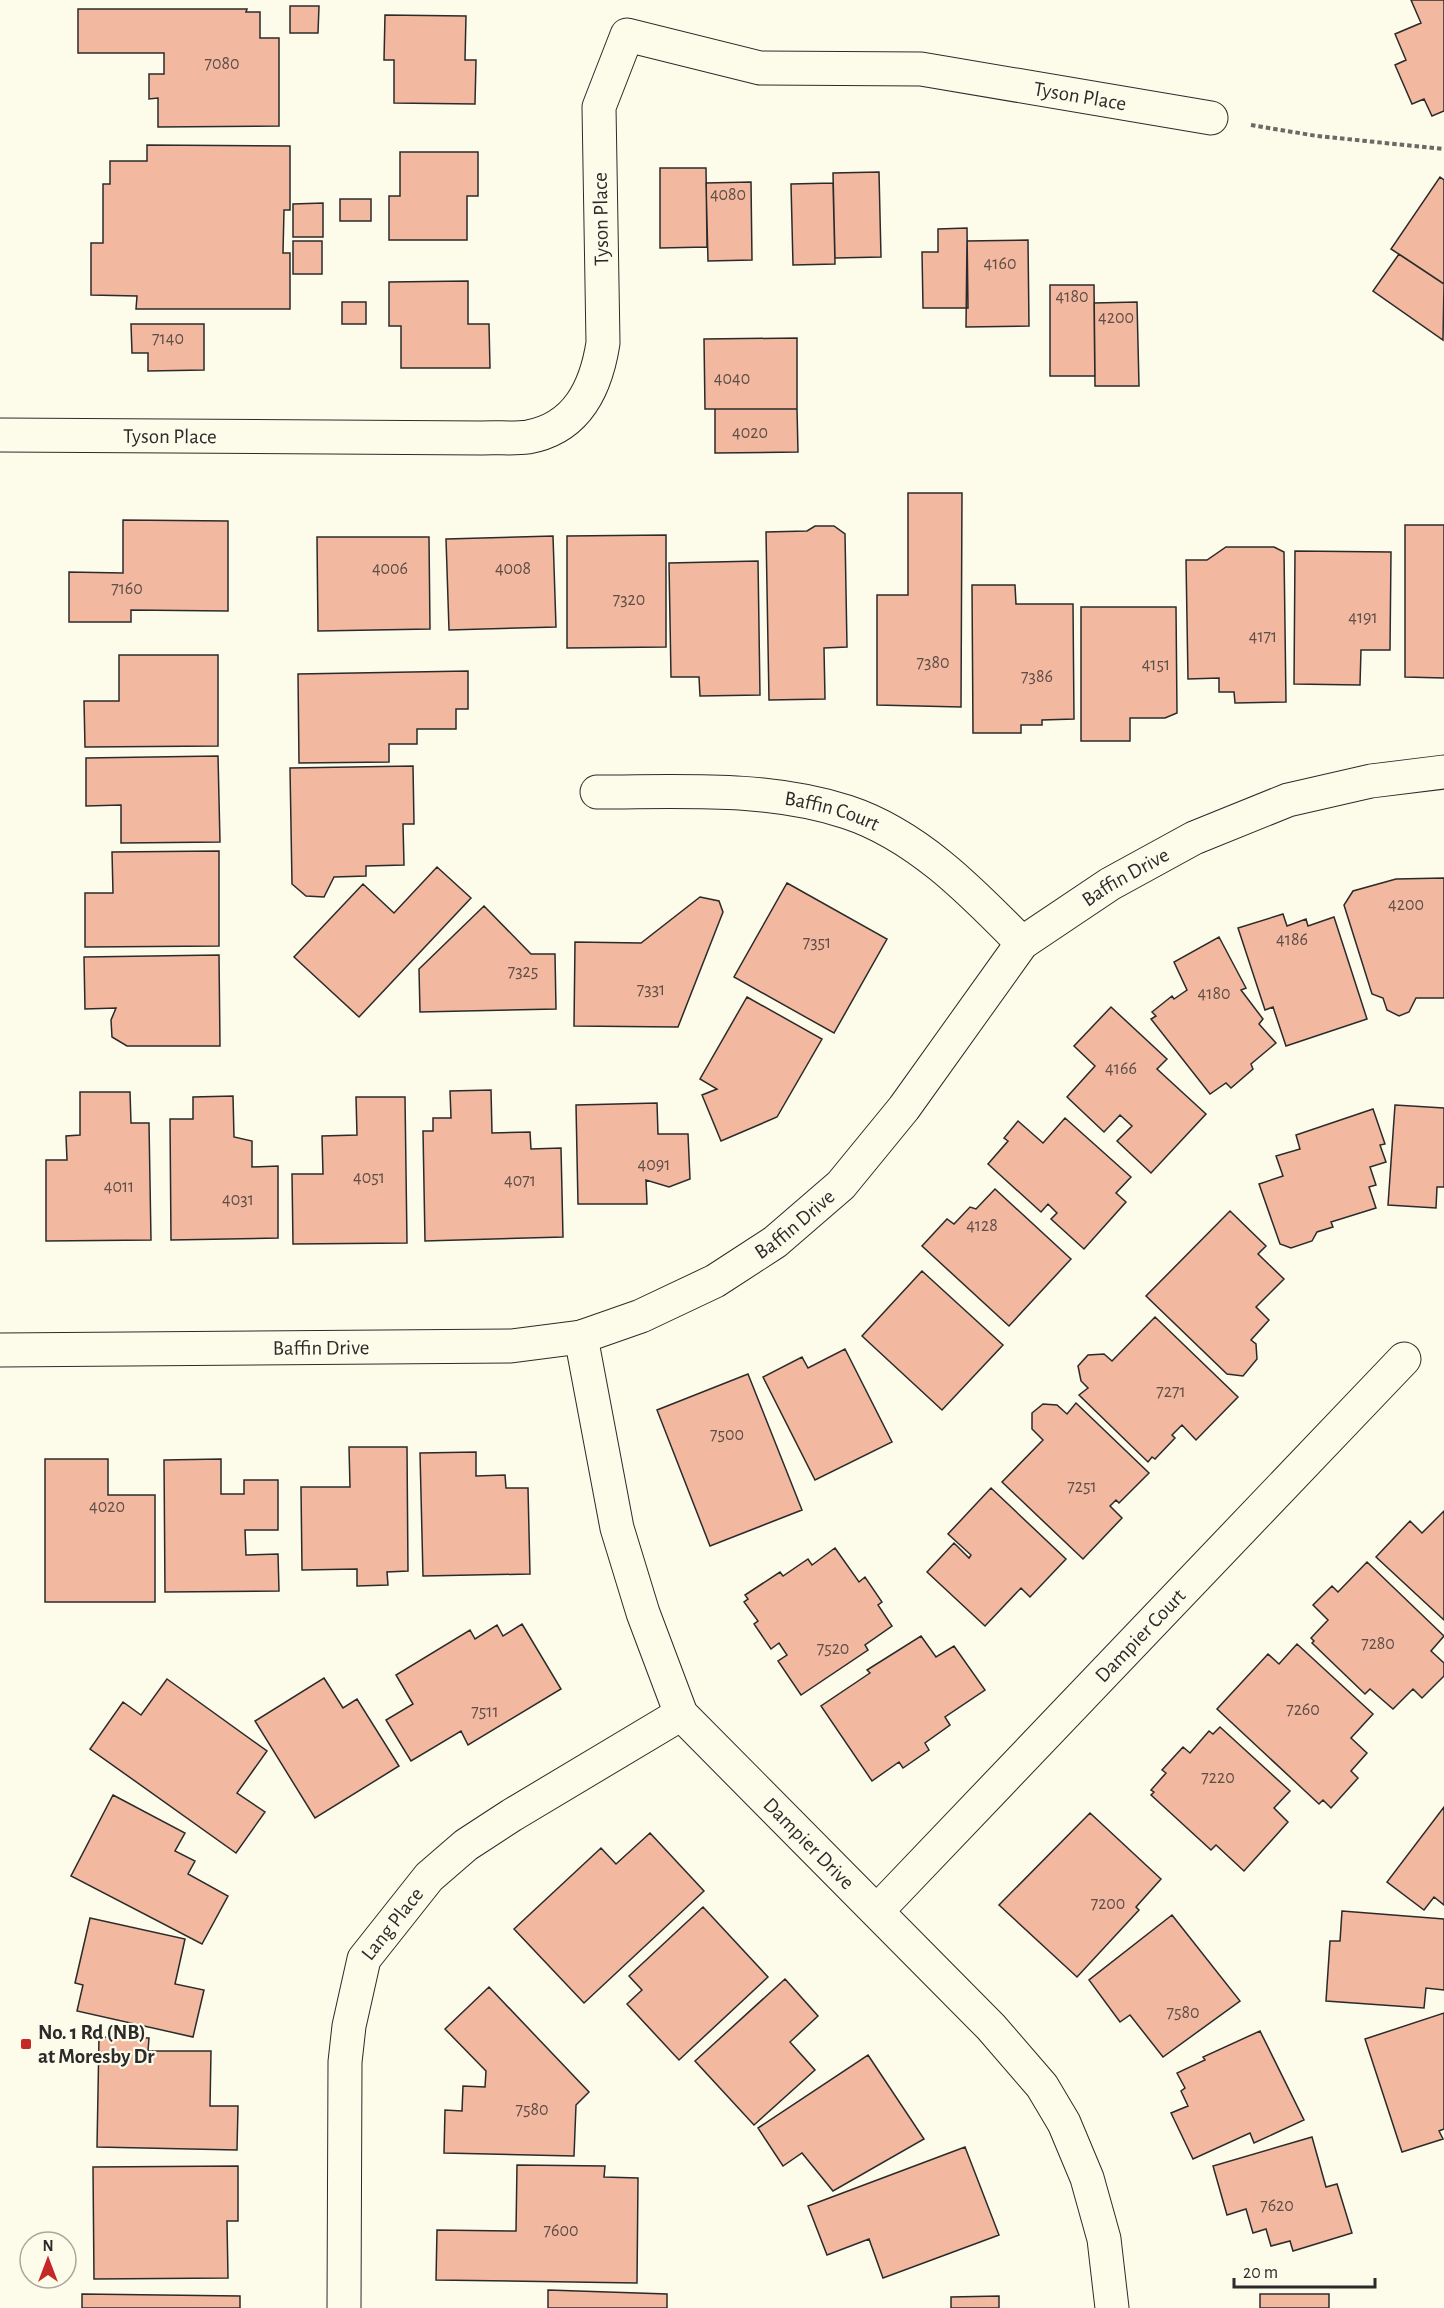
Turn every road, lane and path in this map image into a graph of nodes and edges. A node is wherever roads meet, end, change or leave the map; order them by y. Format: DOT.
graph roads {
  1 [pos="1211,118"];
  2 [pos="1444,149"];
  3 [pos="0,435"];
  4 [pos="1444,772"];
  5 [pos="597,792"];
  6 [pos="1022,942"];
  7 [pos="581,1337"];
  8 [pos="0,1350"];
  9 [pos="1404,1359"];
  10 [pos="681,1714"];
  11 [pos="877,1911"];
  12 [pos="344,2308"];
  13 [pos="1112,2308"];
  1 -- 2 [label="path"];
  1 -- 3 [label="street, Tyson Place"];
  4 -- 6 [label="street, Baffin Drive"];
  5 -- 6 [label="street, Baffin Court"];
  6 -- 7 [label="street, Baffin Drive"];
  7 -- 8 [label="street, Baffin Drive"];
  7 -- 10 [label="street, Dampier Drive"];
  9 -- 11 [label="street, Dampier Court"];
  10 -- 11 [label="street, Dampier Drive"];
  10 -- 12 [label="street, Lang Place"];
  11 -- 13 [label="street, Dampier Drive"];
}
